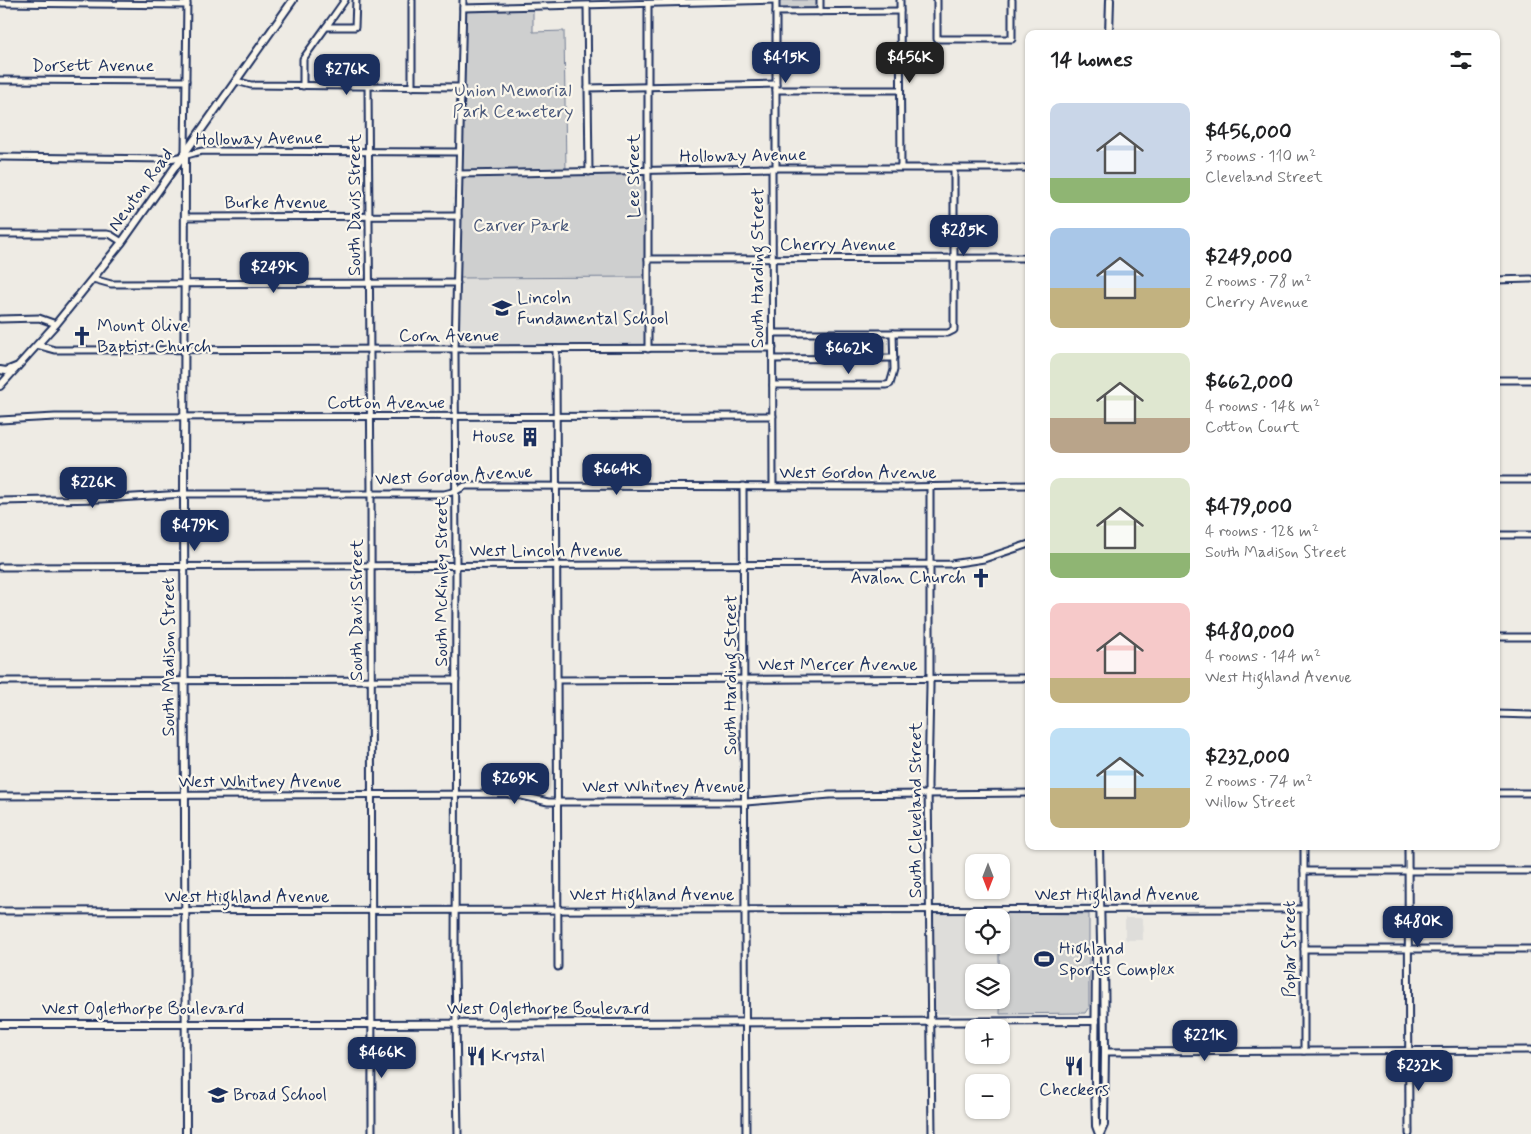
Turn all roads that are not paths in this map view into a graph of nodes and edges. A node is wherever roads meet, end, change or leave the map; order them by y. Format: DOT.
graph roads {
  1 [pos="293,0"];
  2 [pos="345,0"];
  3 [pos="356,0"];
  4 [pos="412,0"];
  5 [pos="463,0"];
  6 [pos="776,0"];
  7 [pos="820,0"];
  8 [pos="900,0"];
  9 [pos="937,0"];
  10 [pos="1012,0"];
  11 [pos="1110,0"];
  12 [pos="677,2"];
  13 [pos="0,3"];
  14 [pos="187,3"];
  15 [pos="573,3"];
  16 [pos="648,4"];
  17 [pos="587,6"];
  18 [pos="463,8"];
  19 [pos="900,11"];
  20 [pos="776,12"];
  21 [pos="820,12"];
  22 [pos="326,26"];
  23 [pos="1109,30"];
  24 [pos="0,80"];
  25 [pos="186,80"];
  26 [pos="236,81"];
  27 [pos="304,86"];
  28 [pos="368,86"];
  29 [pos="649,86"];
  30 [pos="412,87"];
  31 [pos="461,87"];
  32 [pos="776,87"];
  33 [pos="588,88"];
  34 [pos="900,90"];
  35 [pos="369,152"];
  36 [pos="459,152"];
  37 [pos="185,155"];
  38 [pos="0,157"];
  39 [pos="901,168"];
  40 [pos="954,168"];
  41 [pos="1025,168"];
  42 [pos="774,169"];
  43 [pos="648,171"];
  44 [pos="589,172"];
  45 [pos="459,174"];
  46 [pos="185,216"];
  47 [pos="458,216"];
  48 [pos="369,217"];
  49 [pos="0,234"];
  50 [pos="122,242"];
  51 [pos="954,258"];
  52 [pos="1025,258"];
  53 [pos="648,259"];
  54 [pos="773,259"];
  55 [pos="93,279"];
  56 [pos="1531,279"];
  57 [pos="1500,280"];
  58 [pos="369,283"];
  59 [pos="457,283"];
  60 [pos="185,284"];
  61 [pos="0,318"];
  62 [pos="56,324"];
  63 [pos="772,333"];
  64 [pos="893,333"];
  65 [pos="37,345"];
  66 [pos="773,348"];
  67 [pos="556,349"];
  68 [pos="648,349"];
  69 [pos="185,350"];
  70 [pos="369,350"];
  71 [pos="455,350"];
  72 [pos="894,358"];
  73 [pos="773,360"];
  74 [pos="19,365"];
  75 [pos="0,370"];
  76 [pos="1500,380"];
  77 [pos="1531,380"];
  78 [pos="773,385"];
  79 [pos="0,386"];
  80 [pos="456,416"];
  81 [pos="556,416"];
  82 [pos="773,416"];
  83 [pos="370,417"];
  84 [pos="185,418"];
  85 [pos="0,420"];
  86 [pos="1500,480"];
  87 [pos="1531,480"];
  88 [pos="1025,485"];
  89 [pos="556,486"];
  90 [pos="743,486"];
  91 [pos="773,486"];
  92 [pos="930,486"];
  93 [pos="456,491"];
  94 [pos="371,493"];
  95 [pos="184,494"];
  96 [pos="0,501"];
  97 [pos="1500,535"];
  98 [pos="1531,535"];
  99 [pos="1025,545"];
  100 [pos="930,564"];
  101 [pos="456,565"];
  102 [pos="556,565"];
  103 [pos="745,565"];
  104 [pos="184,566"];
  105 [pos="370,566"];
  106 [pos="0,567"];
  107 [pos="1531,636"];
  108 [pos="1500,637"];
  109 [pos="745,678"];
  110 [pos="1025,678"];
  111 [pos="930,679"];
  112 [pos="371,680"];
  113 [pos="456,680"];
  114 [pos="557,680"];
  115 [pos="0,681"];
  116 [pos="184,681"];
  117 [pos="1500,714"];
  118 [pos="1531,715"];
  119 [pos="1025,793"];
  120 [pos="1500,793"];
  121 [pos="1531,793"];
  122 [pos="928,794"];
  123 [pos="456,795"];
  124 [pos="0,796"];
  125 [pos="184,796"];
  126 [pos="371,796"];
  127 [pos="557,802"];
  128 [pos="746,802"];
  129 [pos="1099,850"];
  130 [pos="1304,850"];
  131 [pos="1408,850"];
  132 [pos="1304,871"];
  133 [pos="1408,871"];
  134 [pos="1531,872"];
  135 [pos="1100,908"];
  136 [pos="558,909"];
  137 [pos="746,909"];
  138 [pos="930,909"];
  139 [pos="1304,909"];
  140 [pos="185,910"];
  141 [pos="372,910"];
  142 [pos="456,910"];
  143 [pos="0,911"];
  144 [pos="1101,943"];
  145 [pos="1304,949"];
  146 [pos="1408,949"];
  147 [pos="1531,949"];
  148 [pos="558,967"];
  149 [pos="1105,1006"];
  150 [pos="1096,1021"];
  151 [pos="746,1023"];
  152 [pos="931,1023"];
  153 [pos="0,1024"];
  154 [pos="185,1024"];
  155 [pos="371,1024"];
  156 [pos="456,1024"];
  157 [pos="1105,1039"];
  158 [pos="1409,1050"];
  159 [pos="1531,1050"];
  160 [pos="1304,1051"];
  161 [pos="1105,1052"];
  162 [pos="186,1134"];
  163 [pos="372,1134"];
  164 [pos="458,1134"];
  165 [pos="746,1134"];
  166 [pos="932,1134"];
  167 [pos="1100,1134"];
  168 [pos="1409,1134"];
  1 -- 26 [label="main road, Newton Road"];
  2 -- 22 [label="street"];
  3 -- 22 [label="street"];
  4 -- 30 [label="street"];
  5 -- 18 [label="street, South McKinley Street"];
  6 -- 12 [label="street"];
  6 -- 20 [label="street, South Harding Street"];
  7 -- 21 [label="street"];
  8 -- 19 [label="street"];
  9 -- 10 [label="street"];
  11 -- 23 [label="main road"];
  12 -- 16 [label="street"];
  13 -- 14 [label="street"];
  14 -- 25 [label="street, South Madison Street"];
  15 -- 17 [label="street"];
  15 -- 18 [label="street"];
  16 -- 17 [label="street"];
  16 -- 29 [label="street, Lee Street"];
  17 -- 33 [label="street"];
  18 -- 31 [label="street, South McKinley Street"];
  19 -- 21 [label="street"];
  19 -- 34 [label="street"];
  20 -- 21 [label="street"];
  20 -- 32 [label="street, South Harding Street"];
  22 -- 27 [label="street"];
  24 -- 25 [label="street, Dorsett Avenue"];
  25 -- 37 [label="street, South Madison Street"];
  26 -- 27 [label="street"];
  26 -- 37 [label="main road, Newton Road"];
  27 -- 28 [label="street"];
  28 -- 30 [label="street"];
  28 -- 35 [label="street, South Davis Street"];
  29 -- 32 [label="street"];
  29 -- 33 [label="street"];
  29 -- 43 [label="street, Lee Street"];
  30 -- 31 [label="street"];
  31 -- 36 [label="street, South McKinley Street"];
  32 -- 34 [label="street"];
  32 -- 42 [label="street, South Harding Street"];
  33 -- 44 [label="street"];
  34 -- 39 [label="street"];
  35 -- 36 [label="street, Holloway Avenue"];
  35 -- 37 [label="street, Holloway Avenue"];
  35 -- 48 [label="street, South Davis Street"];
  36 -- 45 [label="street, South McKinley Street"];
  37 -- 38 [label="street, Holloway Avenue"];
  37 -- 46 [label="main road, South Madison Street"];
  37 -- 50 [label="main road, Newton Road"];
  39 -- 40 [label="street, Holloway Avenue"];
  39 -- 42 [label="street, Holloway Avenue"];
  40 -- 41 [label="street, Holloway Avenue"];
  40 -- 51 [label="street"];
  42 -- 43 [label="street, Holloway Avenue"];
  42 -- 54 [label="street, South Harding Street"];
  43 -- 44 [label="street, Holloway Avenue"];
  43 -- 53 [label="street, Lee Street"];
  44 -- 45 [label="street, Holloway Avenue"];
  45 -- 47 [label="street, South McKinley Street"];
  46 -- 48 [label="street, Burke Avenue"];
  46 -- 60 [label="main road, South Madison Street"];
  47 -- 48 [label="street, Burke Avenue"];
  47 -- 59 [label="street, South McKinley Street"];
  48 -- 58 [label="street, South Davis Street"];
  49 -- 50 [label="street"];
  50 -- 55 [label="main road, Newton Road"];
  51 -- 52 [label="street, Cherry Avenue"];
  51 -- 54 [label="street, Cherry Avenue"];
  51 -- 64 [label="street"];
  53 -- 54 [label="street, Cherry Avenue"];
  53 -- 68 [label="street, Lee Street"];
  54 -- 63 [label="street, South Harding Street"];
  55 -- 60 [label="street"];
  55 -- 62 [label="main road, Newton Road"];
  56 -- 57 [label="street"];
  58 -- 59 [label="street"];
  58 -- 60 [label="street"];
  58 -- 70 [label="street, South Davis Street"];
  59 -- 71 [label="street, South McKinley Street"];
  60 -- 69 [label="main road, South Madison Street"];
  61 -- 62 [label="street"];
  62 -- 65 [label="main road, Newton Road"];
  63 -- 64 [label="street"];
  63 -- 66 [label="street, South Harding Street"];
  64 -- 72 [label="street"];
  65 -- 69 [label="street, Corn Avenue"];
  65 -- 74 [label="main road, Newton Road"];
  66 -- 68 [label="street, Corn Avenue"];
  66 -- 73 [label="street, South Harding Street"];
  67 -- 68 [label="street, Corn Avenue"];
  67 -- 71 [label="street, Corn Avenue"];
  67 -- 81 [label="street"];
  69 -- 70 [label="street, Corn Avenue"];
  69 -- 84 [label="main road, South Madison Street"];
  70 -- 71 [label="street, Corn Avenue"];
  70 -- 83 [label="street, South Davis Street"];
  71 -- 80 [label="street, South McKinley Street"];
  72 -- 73 [label="street"];
  72 -- 78 [label="street"];
  73 -- 78 [label="street, South Harding Street"];
  74 -- 75 [label="main road"];
  74 -- 79 [label="main road, Newton Road"];
  76 -- 77 [label="street"];
  78 -- 82 [label="street, South Harding Street"];
  80 -- 81 [label="street, Cotton Avenue"];
  80 -- 83 [label="street, Cotton Avenue"];
  80 -- 93 [label="street, South McKinley Street"];
  81 -- 82 [label="street, Cotton Avenue"];
  81 -- 89 [label="street"];
  82 -- 91 [label="street, South Harding Street"];
  83 -- 84 [label="street, Cotton Avenue"];
  83 -- 94 [label="street, South Davis Street"];
  84 -- 85 [label="street, Cotton Avenue"];
  84 -- 95 [label="main road, South Madison Street"];
  86 -- 87 [label="street"];
  88 -- 92 [label="street, West Gordon Avenue"];
  89 -- 90 [label="street, West Gordon Avenue"];
  89 -- 93 [label="street, West Gordon Avenue"];
  89 -- 102 [label="street"];
  90 -- 91 [label="street, West Gordon Avenue"];
  90 -- 103 [label="street, South Harding Street"];
  91 -- 92 [label="street, West Gordon Avenue"];
  92 -- 100 [label="street, South Cleveland Street"];
  93 -- 94 [label="street, West Gordon Avenue"];
  93 -- 101 [label="street, South McKinley Street"];
  94 -- 95 [label="street, West Gordon Avenue"];
  94 -- 105 [label="street, South Davis Street"];
  95 -- 96 [label="street, West Gordon Avenue"];
  95 -- 104 [label="main road, South Madison Street"];
  97 -- 98 [label="street"];
  99 -- 100 [label="street, West Lincoln Avenue"];
  100 -- 103 [label="street, West Lincoln Avenue"];
  100 -- 111 [label="street, South Cleveland Street"];
  101 -- 102 [label="street, West Lincoln Avenue"];
  101 -- 105 [label="street, West Lincoln Avenue"];
  101 -- 113 [label="street, South McKinley Street"];
  102 -- 103 [label="street, West Lincoln Avenue"];
  102 -- 114 [label="street"];
  103 -- 109 [label="street, South Harding Street"];
  104 -- 105 [label="street, West Lincoln Avenue"];
  104 -- 106 [label="street, West Lincoln Avenue"];
  104 -- 116 [label="main road, South Madison Street"];
  105 -- 112 [label="street, South Davis Street"];
  107 -- 108 [label="street"];
  109 -- 111 [label="street, West Mercer Avenue"];
  109 -- 114 [label="street, West Mercer Avenue"];
  109 -- 128 [label="street, South Harding Street"];
  110 -- 111 [label="street, West Mercer Avenue"];
  111 -- 122 [label="street, South Cleveland Street"];
  112 -- 113 [label="street"];
  112 -- 116 [label="street"];
  112 -- 126 [label="street, South Davis Street"];
  113 -- 123 [label="street, South McKinley Street"];
  114 -- 127 [label="street"];
  115 -- 116 [label="street"];
  116 -- 125 [label="main road, South Madison Street"];
  117 -- 118 [label="street"];
  119 -- 122 [label="street, West Whitney Avenue"];
  120 -- 121 [label="street"];
  122 -- 128 [label="street, West Whitney Avenue"];
  122 -- 138 [label="street, South Cleveland Street"];
  123 -- 126 [label="street, West Whitney Avenue"];
  123 -- 127 [label="street, West Whitney Avenue"];
  123 -- 142 [label="street, South McKinley Street"];
  124 -- 125 [label="street, West Whitney Avenue"];
  125 -- 126 [label="street, West Whitney Avenue"];
  125 -- 140 [label="main road, South Madison Street"];
  126 -- 141 [label="street, South Davis Street"];
  127 -- 128 [label="street, West Whitney Avenue"];
  127 -- 136 [label="street"];
  128 -- 137 [label="street, South Harding Street"];
  129 -- 135 [label="main road"];
  130 -- 132 [label="street, Poplar Street"];
  131 -- 133 [label="street"];
  132 -- 133 [label="street"];
  132 -- 139 [label="street, Poplar Street"];
  133 -- 134 [label="street"];
  133 -- 146 [label="street"];
  135 -- 138 [label="street, West Highland Avenue"];
  135 -- 139 [label="street, West Highland Avenue"];
  135 -- 144 [label="main road"];
  136 -- 137 [label="street, West Highland Avenue"];
  136 -- 142 [label="street, West Highland Avenue"];
  136 -- 148 [label="street"];
  137 -- 138 [label="street, West Highland Avenue"];
  137 -- 151 [label="street, South Harding Street"];
  138 -- 152 [label="street, South Cleveland Street"];
  139 -- 145 [label="street, Poplar Street"];
  140 -- 141 [label="street, West Highland Avenue"];
  140 -- 143 [label="street, West Highland Avenue"];
  140 -- 154 [label="main road, South Madison Street"];
  141 -- 142 [label="street, West Highland Avenue"];
  141 -- 155 [label="street, South Davis Street"];
  142 -- 156 [label="street, South McKinley Street"];
  144 -- 149 [label="main road"];
  144 -- 150 [label="main road"];
  145 -- 146 [label="street"];
  145 -- 160 [label="street, Poplar Street"];
  146 -- 147 [label="street"];
  146 -- 158 [label="street"];
  149 -- 150 [label="main road"];
  149 -- 157 [label="main road"];
  150 -- 152 [label="main road, West Oglethorpe Boulevard"];
  150 -- 157 [label="main road"];
  150 -- 167 [label="main road"];
  151 -- 152 [label="main road, West Oglethorpe Boulevard"];
  151 -- 156 [label="main road, West Oglethorpe Boulevard"];
  151 -- 165 [label="street, South Harding Street"];
  152 -- 166 [label="street, South Cleveland Street"];
  153 -- 154 [label="main road, West Oglethorpe Boulevard"];
  154 -- 155 [label="main road, West Oglethorpe Boulevard"];
  154 -- 162 [label="main road, South Madison Street"];
  155 -- 156 [label="main road, West Oglethorpe Boulevard"];
  155 -- 163 [label="street, South Davis Street"];
  156 -- 164 [label="street, South McKinley Street"];
  157 -- 161 [label="main road"];
  158 -- 159 [label="street"];
  158 -- 160 [label="street"];
  158 -- 168 [label="street"];
  160 -- 161 [label="street"];
  161 -- 167 [label="main road"];
}
